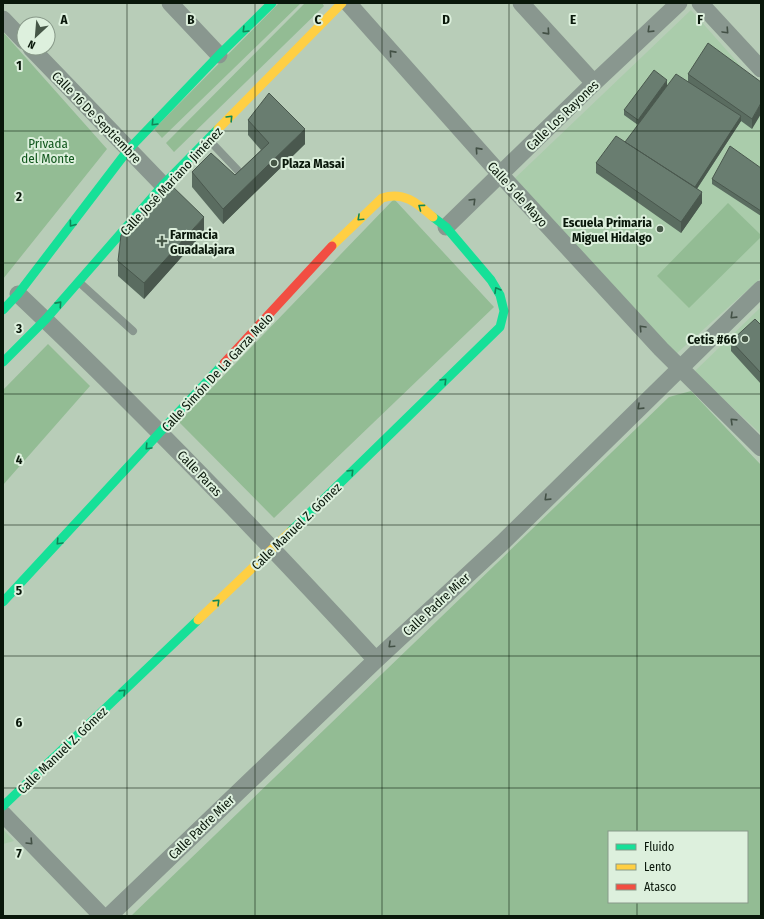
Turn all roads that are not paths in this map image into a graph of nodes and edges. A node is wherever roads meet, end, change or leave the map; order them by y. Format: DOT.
graph roads {
  1 [pos="170,3"];
  2 [pos="272,3"];
  3 [pos="342,3"];
  4 [pos="348,3"];
  5 [pos="521,3"];
  6 [pos="679,3"];
  7 [pos="700,3"];
  8 [pos="3,19"];
  9 [pos="16,33"];
  10 [pos="219,55"];
  11 [pos="39,56"];
  12 [pos="761,69"];
  13 [pos="594,84"];
  14 [pos="209,140"];
  15 [pos="128,150"];
  16 [pos="500,174"];
  17 [pos="246,179"];
  18 [pos="163,185"];
  19 [pos="446,228"];
  20 [pos="79,282"];
  21 [pos="761,289"];
  22 [pos="18,294"];
  23 [pos="3,310"];
  24 [pos="46,320"];
  25 [pos="133,331"];
  26 [pos="3,362"];
  27 [pos="679,368"];
  28 [pos="161,433"];
  29 [pos="761,448"];
  30 [pos="273,549"];
  31 [pos="3,602"];
  32 [pos="376,660"];
  33 [pos="3,806"];
  34 [pos="3,814"];
  35 [pos="102,916"];
  36 [pos="109,916"];
  1 -- 10 [label="street"];
  2 -- 10 [label="street, one-way"];
  14 -- 3 [label="street, Calle José Mariano Jiménez, one-way"];
  16 -- 4 [label="street, Calle 5 de Mayo, one-way"];
  5 -- 13 [label="street, one-way"];
  6 -- 13 [label="street, Calle Los Rayones, one-way"];
  7 -- 12 [label="street, one-way"];
  8 -- 9 [label="street"];
  10 -- 15 [label="street, one-way"];
  11 -- 15 [label="street, Calle 16 De Septiembre"];
  13 -- 16 [label="street, Calle Los Rayones"];
  14 -- 17 [label="lane"];
  14 -- 18 [label="street, Calle José Mariano Jiménez"];
  15 -- 18 [label="street, Calle 16 De Septiembre"];
  15 -- 22 [label="street, one-way"];
  19 -- 16 [label="street, Calle Los Rayones, one-way"];
  27 -- 16 [label="street, Calle 5 de Mayo, one-way"];
  18 -- 20 [label="street, Calle José Mariano Jiménez"];
  19 -- 28 [label="street, Calle Simón De La Garza Melo, one-way"];
  30 -- 19 [label="street, Calle Manuel Z. Gómez, one-way"];
  24 -- 20 [label="street, Calle José Mariano Jiménez, one-way"];
  20 -- 25 [label="lane"];
  21 -- 27 [label="street, Calle Padre Mier, one-way"];
  22 -- 23 [label="street"];
  22 -- 24 [label="street, Calle Paras"];
  24 -- 26 [label="street, Calle José Mariano Jiménez"];
  24 -- 28 [label="street, Calle Paras"];
  29 -- 27 [label="street, Calle 5 de Mayo, one-way"];
  27 -- 32 [label="street, Calle Padre Mier, one-way"];
  28 -- 30 [label="street, Calle Paras"];
  28 -- 31 [label="street, Calle Simón De La Garza Melo, one-way"];
  30 -- 32 [label="street, Calle Paras"];
  33 -- 30 [label="street, Calle Manuel Z. Gómez, one-way"];
  32 -- 36 [label="street, Calle Padre Mier"];
  34 -- 35 [label="street, one-way"];
}
